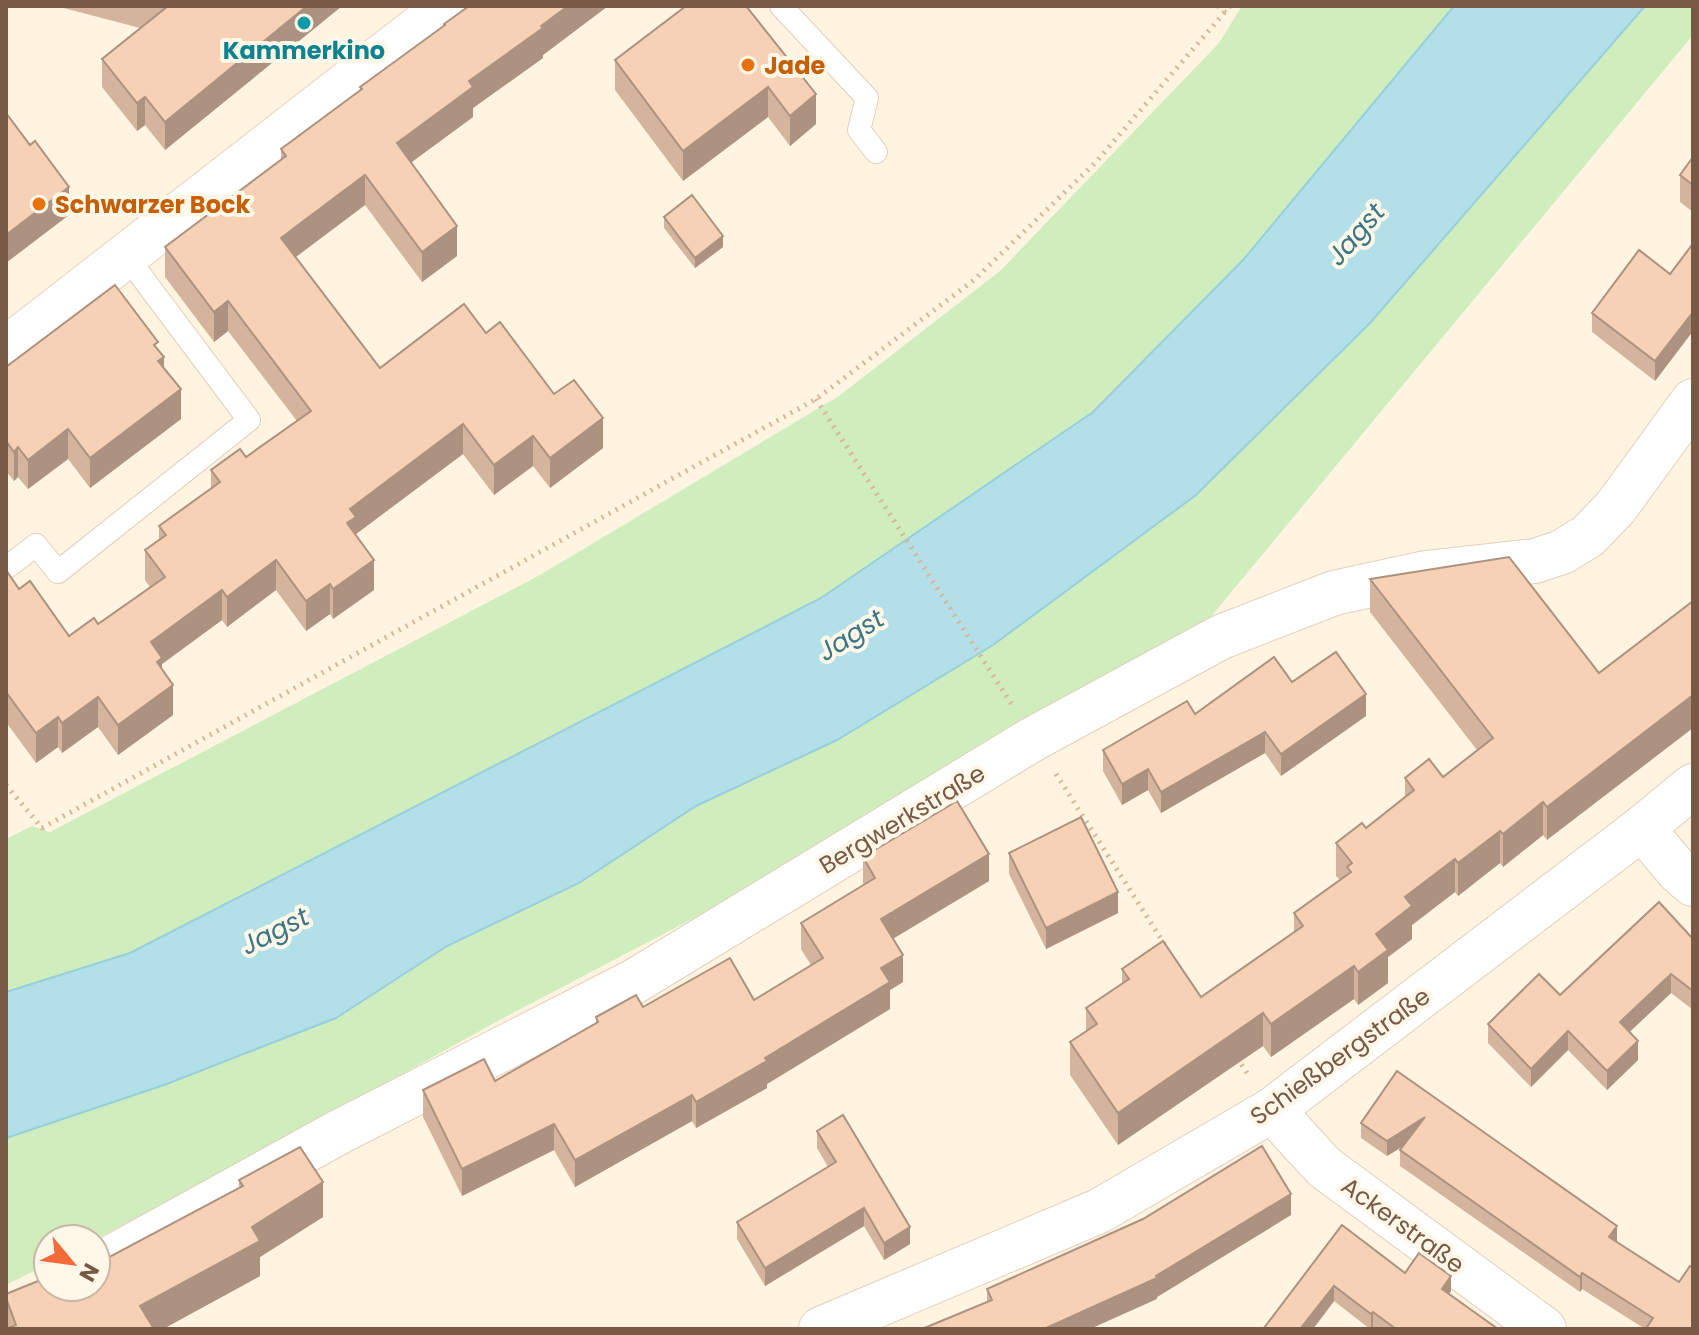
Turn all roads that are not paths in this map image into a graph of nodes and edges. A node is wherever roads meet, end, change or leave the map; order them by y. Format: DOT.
graph roads {
  1 [pos="447,6"];
  2 [pos="781,6"];
  3 [pos="876,152"];
  4 [pos="126,256"];
  5 [pos="6,349"];
  6 [pos="1693,401"];
  7 [pos="6,568"];
  8 [pos="1693,786"];
  9 [pos="1642,828"];
  10 [pos="1693,884"];
  11 [pos="1272,1110"];
  12 [pos="112,1257"];
  13 [pos="821,1329"];
  14 [pos="1544,1329"];
  1 -- 4 [label="street"];
  2 -- 3 [label="lane"];
  4 -- 5 [label="street"];
  4 -- 7 [label="lane"];
  6 -- 12 [label="street, Bergwerkstraße"];
  8 -- 9 [label="street, Schießbergstraße"];
  9 -- 10 [label="street"];
  9 -- 11 [label="street, Schießbergstraße"];
  11 -- 13 [label="street, Schießbergstraße"];
  11 -- 14 [label="street, Ackerstraße"];
}
